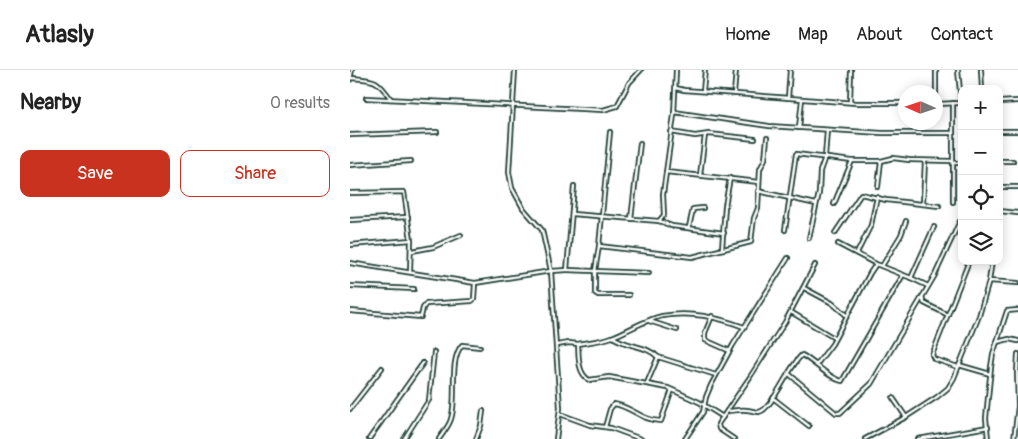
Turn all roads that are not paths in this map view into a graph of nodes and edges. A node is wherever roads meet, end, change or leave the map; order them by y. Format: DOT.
graph roads {
  1 [pos="352,70"];
  2 [pos="515,70"];
  3 [pos="640,70"];
  4 [pos="676,70"];
  5 [pos="705,70"];
  6 [pos="736,70"];
  7 [pos="790,70"];
  8 [pos="851,70"];
  9 [pos="936,70"];
  10 [pos="958,70"];
  11 [pos="981,70"];
  12 [pos="350,79"];
  13 [pos="936,85"];
  14 [pos="959,85"];
  15 [pos="982,85"];
  16 [pos="676,88"];
  17 [pos="703,91"];
  18 [pos="734,94"];
  19 [pos="366,98"];
  20 [pos="788,98"];
  21 [pos="391,99"];
  22 [pos="802,99"];
  23 [pos="850,102"];
  24 [pos="1003,102"];
  25 [pos="1018,102"];
  26 [pos="953,103"];
  27 [pos="958,103"];
  28 [pos="898,104"];
  29 [pos="943,104"];
  30 [pos="512,105"];
  31 [pos="674,112"];
  32 [pos="799,128"];
  33 [pos="827,130"];
  34 [pos="1003,131"];
  35 [pos="1018,131"];
  36 [pos="437,132"];
  37 [pos="610,132"];
  38 [pos="671,132"];
  39 [pos="952,133"];
  40 [pos="350,135"];
  41 [pos="705,136"];
  42 [pos="767,138"];
  43 [pos="756,139"];
  44 [pos="640,143"];
  45 [pos="825,157"];
  46 [pos="411,161"];
  47 [pos="881,161"];
  48 [pos="925,161"];
  49 [pos="1003,161"];
  50 [pos="1013,161"];
  51 [pos="852,162"];
  52 [pos="953,162"];
  53 [pos="958,162"];
  54 [pos="350,166"];
  55 [pos="666,172"];
  56 [pos="700,175"];
  57 [pos="730,178"];
  58 [pos="759,182"];
  59 [pos="574,186"];
  60 [pos="878,186"];
  61 [pos="1003,187"];
  62 [pos="1018,188"];
  63 [pos="758,191"];
  64 [pos="350,193"];
  65 [pos="877,197"];
  66 [pos="788,198"];
  67 [pos="953,202"];
  68 [pos="816,204"];
  69 [pos="834,204"];
  70 [pos="923,204"];
  71 [pos="939,206"];
  72 [pos="703,208"];
  73 [pos="1003,211"];
  74 [pos="1018,213"];
  75 [pos="572,214"];
  76 [pos="408,217"];
  77 [pos="602,217"];
  78 [pos="631,218"];
  79 [pos="350,220"];
  80 [pos="659,221"];
  81 [pos="906,221"];
  82 [pos="958,225"];
  83 [pos="689,227"];
  84 [pos="934,228"];
  85 [pos="785,230"];
  86 [pos="724,233"];
  87 [pos="835,233"];
  88 [pos="460,235"];
  89 [pos="809,238"];
  90 [pos="412,240"];
  91 [pos="838,244"];
  92 [pos="350,245"];
  93 [pos="599,246"];
  94 [pos="722,249"];
  95 [pos="412,251"];
  96 [pos="857,253"];
  97 [pos="788,258"];
  98 [pos="350,263"];
  99 [pos="876,264"];
  100 [pos="815,265"];
  101 [pos="967,265"];
  102 [pos="991,265"];
  103 [pos="882,266"];
  104 [pos="568,270"];
  105 [pos="551,271"];
  106 [pos="595,271"];
  107 [pos="410,272"];
  108 [pos="649,273"];
  109 [pos="903,275"];
  110 [pos="911,278"];
  111 [pos="475,282"];
  112 [pos="989,282"];
  113 [pos="1018,283"];
  114 [pos="350,286"];
  115 [pos="928,286"];
  116 [pos="804,288"];
  117 [pos="414,289"];
  118 [pos="629,294"];
  119 [pos="922,297"];
  120 [pos="1018,310"];
  121 [pos="350,311"];
  122 [pos="791,312"];
  123 [pos="846,314"];
  124 [pos="948,314"];
  125 [pos="712,316"];
  126 [pos="649,321"];
  127 [pos="744,327"];
  128 [pos="677,330"];
  129 [pos="613,337"];
  130 [pos="834,338"];
  131 [pos="1018,341"];
  132 [pos="997,342"];
  133 [pos="578,344"];
  134 [pos="557,345"];
  135 [pos="480,346"];
  136 [pos="730,351"];
  137 [pos="434,352"];
  138 [pos="1018,354"];
  139 [pos="658,357"];
  140 [pos="423,363"];
  141 [pos="817,364"];
  142 [pos="958,366"];
  143 [pos="382,368"];
  144 [pos="1017,373"];
  145 [pos="789,374"];
  146 [pos="990,374"];
  147 [pos="717,375"];
  148 [pos="647,383"];
  149 [pos="672,390"];
  150 [pos="773,398"];
  151 [pos="894,398"];
  152 [pos="704,405"];
  153 [pos="350,410"];
  154 [pos="482,411"];
  155 [pos="727,411"];
  156 [pos="560,414"];
  157 [pos="723,417"];
  158 [pos="906,417"];
  159 [pos="809,426"];
  160 [pos="605,427"];
  161 [pos="988,427"];
  162 [pos="368,439"];
  163 [pos="404,439"];
  164 [pos="439,439"];
  165 [pos="476,439"];
  166 [pos="556,439"];
  167 [pos="641,439"];
  168 [pos="684,439"];
  169 [pos="734,439"];
  170 [pos="865,439"];
  171 [pos="918,439"];
  172 [pos="988,439"];
  173 [pos="1014,439"];
  1 -- 12 [label="street"];
  2 -- 30 [label="street"];
  3 -- 30 [label="street"];
  4 -- 16 [label="street"];
  5 -- 17 [label="street"];
  6 -- 18 [label="street"];
  7 -- 20 [label="street"];
  8 -- 23 [label="street"];
  9 -- 13 [label="street"];
  10 -- 14 [label="street"];
  11 -- 15 [label="street"];
  12 -- 21 [label="street"];
  16 -- 17 [label="street"];
  16 -- 31 [label="street"];
  17 -- 18 [label="street"];
  18 -- 20 [label="street"];
  19 -- 21 [label="street"];
  20 -- 22 [label="street"];
  21 -- 30 [label="street"];
  22 -- 23 [label="street"];
  22 -- 32 [label="street"];
  23 -- 28 [label="street"];
  24 -- 25 [label="street"];
  26 -- 27 [label="street"];
  26 -- 29 [label="street"];
  26 -- 39 [label="street"];
  30 -- 105 [label="street"];
  31 -- 32 [label="street"];
  31 -- 38 [label="street"];
  32 -- 33 [label="street"];
  33 -- 39 [label="street"];
  33 -- 45 [label="street"];
  34 -- 35 [label="street"];
  36 -- 40 [label="street"];
  37 -- 77 [label="street"];
  38 -- 41 [label="street"];
  38 -- 55 [label="street"];
  39 -- 52 [label="street"];
  41 -- 43 [label="street"];
  41 -- 56 [label="street"];
  42 -- 58 [label="street"];
  44 -- 78 [label="street"];
  45 -- 51 [label="street"];
  45 -- 66 [label="street"];
  45 -- 68 [label="street"];
  46 -- 54 [label="street"];
  47 -- 48 [label="street"];
  47 -- 51 [label="street"];
  47 -- 60 [label="street"];
  48 -- 52 [label="street"];
  48 -- 70 [label="street"];
  49 -- 50 [label="street"];
  51 -- 69 [label="street"];
  52 -- 53 [label="street"];
  52 -- 67 [label="street"];
  55 -- 56 [label="street"];
  55 -- 80 [label="street"];
  56 -- 57 [label="street"];
  57 -- 58 [label="street"];
  57 -- 86 [label="street"];
  58 -- 63 [label="street"];
  59 -- 75 [label="street"];
  61 -- 62 [label="street"];
  63 -- 66 [label="street"];
  63 -- 94 [label="street"];
  64 -- 76 [label="street"];
  65 -- 70 [label="street"];
  65 -- 87 [label="street"];
  65 -- 96 [label="street"];
  66 -- 68 [label="street"];
  66 -- 85 [label="street"];
  68 -- 89 [label="street"];
  70 -- 71 [label="street"];
  72 -- 83 [label="street"];
  73 -- 74 [label="street"];
  75 -- 77 [label="street"];
  75 -- 104 [label="street"];
  76 -- 79 [label="street"];
  76 -- 90 [label="street"];
  77 -- 78 [label="street"];
  77 -- 93 [label="street"];
  78 -- 80 [label="street"];
  80 -- 83 [label="street"];
  81 -- 103 [label="street"];
  82 -- 115 [label="street"];
  83 -- 86 [label="street"];
  84 -- 110 [label="street"];
  86 -- 94 [label="street"];
  88 -- 95 [label="street"];
  90 -- 92 [label="street"];
  90 -- 95 [label="street"];
  91 -- 96 [label="street"];
  93 -- 94 [label="street"];
  93 -- 106 [label="street"];
  95 -- 107 [label="street"];
  96 -- 99 [label="street"];
  97 -- 127 [label="street"];
  98 -- 107 [label="street"];
  99 -- 103 [label="street"];
  99 -- 123 [label="street"];
  100 -- 116 [label="street"];
  101 -- 124 [label="street"];
  102 -- 112 [label="street"];
  103 -- 109 [label="street"];
  104 -- 105 [label="street"];
  104 -- 106 [label="street"];
  105 -- 111 [label="street"];
  105 -- 134 [label="street"];
  106 -- 108 [label="street"];
  106 -- 118 [label="street"];
  107 -- 111 [label="street"];
  109 -- 110 [label="street"];
  109 -- 141 [label="street"];
  110 -- 115 [label="street"];
  111 -- 121 [label="street"];
  112 -- 113 [label="street"];
  112 -- 142 [label="street"];
  114 -- 117 [label="street"];
  115 -- 119 [label="street"];
  116 -- 122 [label="street"];
  116 -- 123 [label="street"];
  119 -- 124 [label="street"];
  119 -- 145 [label="street"];
  120 -- 132 [label="street"];
  122 -- 130 [label="street"];
  122 -- 155 [label="street"];
  123 -- 130 [label="street"];
  124 -- 142 [label="street"];
  125 -- 126 [label="street"];
  125 -- 127 [label="street"];
  125 -- 136 [label="street"];
  126 -- 128 [label="street"];
  126 -- 129 [label="street"];
  127 -- 136 [label="street"];
  129 -- 133 [label="street"];
  129 -- 139 [label="street"];
  130 -- 141 [label="street"];
  131 -- 132 [label="street"];
  132 -- 146 [label="street"];
  133 -- 134 [label="street"];
  133 -- 148 [label="street"];
  134 -- 156 [label="street"];
  135 -- 164 [label="street"];
  136 -- 147 [label="street"];
  137 -- 163 [label="street"];
  138 -- 144 [label="street"];
  139 -- 147 [label="street"];
  139 -- 148 [label="street"];
  140 -- 162 [label="street"];
  141 -- 145 [label="street"];
  142 -- 146 [label="street"];
  142 -- 158 [label="street"];
  143 -- 153 [label="street"];
  144 -- 173 [label="street"];
  145 -- 150 [label="street"];
  146 -- 161 [label="street"];
  147 -- 152 [label="street"];
  148 -- 149 [label="street"];
  149 -- 152 [label="street"];
  149 -- 160 [label="street"];
  150 -- 155 [label="street"];
  150 -- 159 [label="street"];
  151 -- 158 [label="street"];
  152 -- 157 [label="street"];
  152 -- 168 [label="street"];
  154 -- 165 [label="street"];
  155 -- 157 [label="street"];
  156 -- 160 [label="street"];
  156 -- 166 [label="street"];
  157 -- 169 [label="street"];
  158 -- 170 [label="street"];
  160 -- 167 [label="street"];
  161 -- 171 [label="street"];
  161 -- 172 [label="street"];
}
